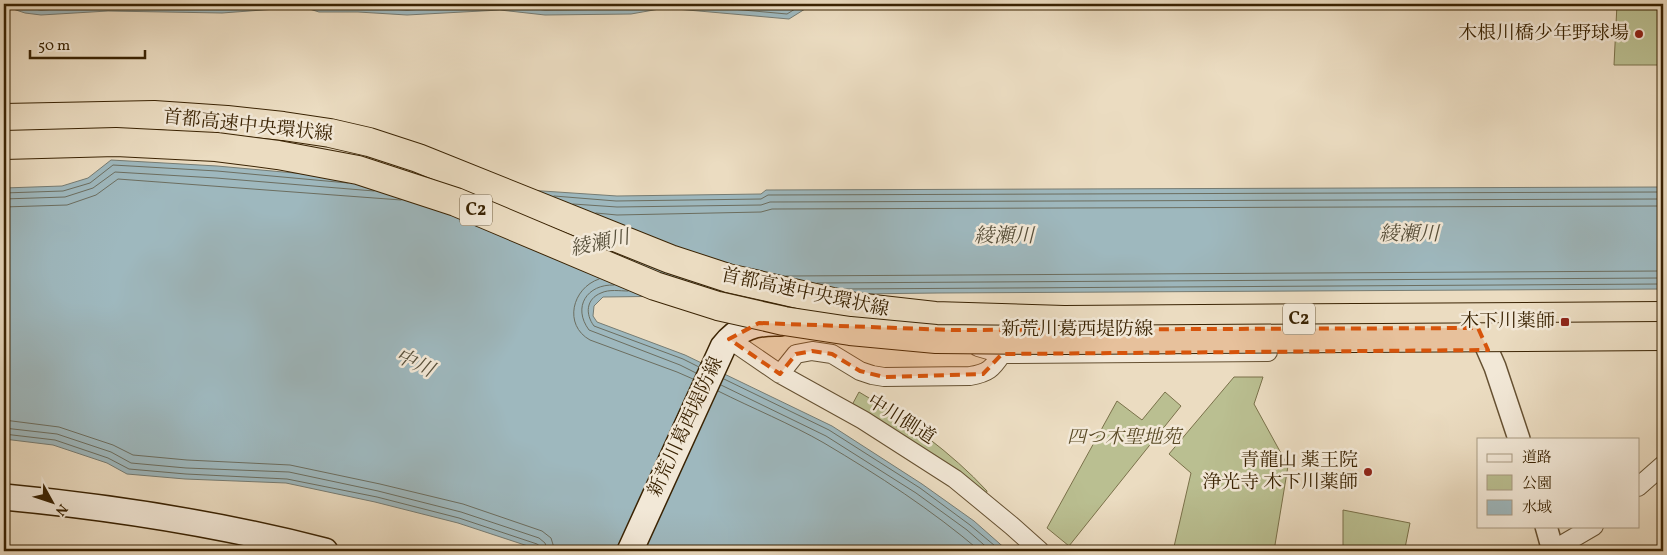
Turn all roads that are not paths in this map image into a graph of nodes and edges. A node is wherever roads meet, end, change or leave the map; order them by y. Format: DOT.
graph roads {
  1 [pos="4,118"];
  2 [pos="4,145"];
  3 [pos="1663,316"];
  4 [pos="1663,326"];
  5 [pos="1478,328"];
  6 [pos="953,330"];
  7 [pos="1663,336"];
  8 [pos="724,346"];
  9 [pos="1663,349"];
  10 [pos="1488,350"];
  11 [pos="1002,354"];
  12 [pos="780,374"];
  13 [pos="1519,438"];
  14 [pos="1663,465"];
  15 [pos="1640,485"];
  16 [pos="4,498"];
  17 [pos="1547,528"];
  18 [pos="1591,528"];
  19 [pos="284,548"];
  20 [pos="324,551"];
  21 [pos="630,551"];
  22 [pos="1040,551"];
  23 [pos="1553,551"];
  1 -- 3 [label="highway, 首都高速中央環状線 / C2"];
  2 -- 7 [label="highway, 首都高速中央環状線 / C2, bridge"];
  4 -- 5 [label="main road, 新荒川葛西堤防線"];
  5 -- 6 [label="main road, 新荒川葛西堤防線"];
  5 -- 10 [label="street"];
  6 -- 8 [label="main road, 新荒川葛西堤防線"];
  6 -- 11 [label="street"];
  8 -- 12 [label="street, 中川側道"];
  8 -- 21 [label="main road, 新荒川葛西堤防線"];
  9 -- 10 [label="street"];
  10 -- 11 [label="street"];
  10 -- 13 [label="street"];
  11 -- 12 [label="street"];
  12 -- 22 [label="street, 中川側道"];
  14 -- 15 [label="street"];
  16 -- 19 [label="main road"];
  17 -- 23 [label="street"];
  18 -- 23 [label="street"];
  19 -- 20 [label="main road"];
}
